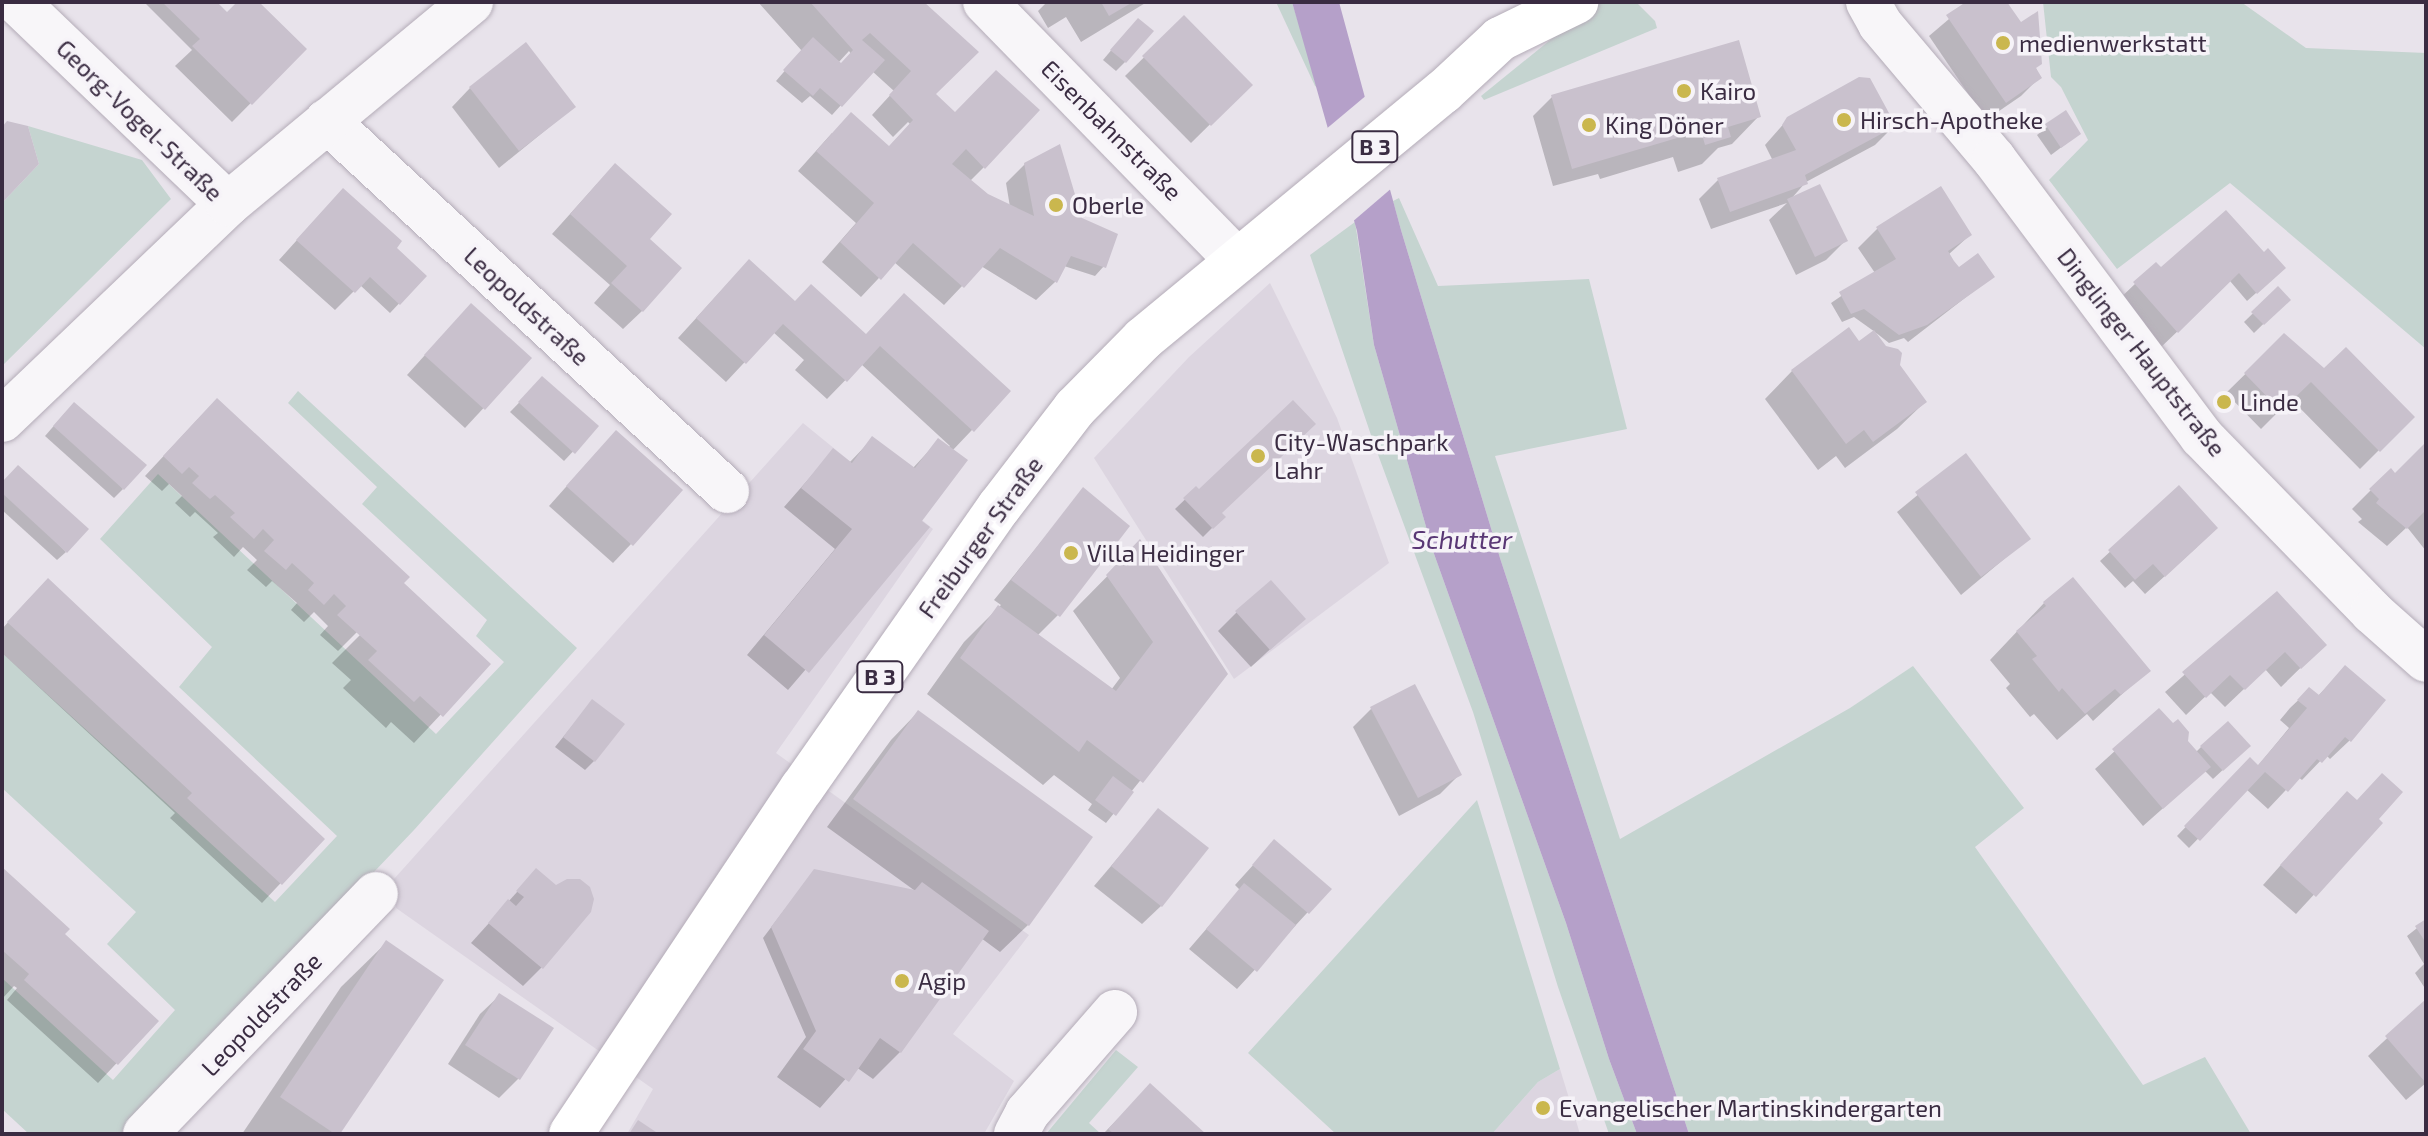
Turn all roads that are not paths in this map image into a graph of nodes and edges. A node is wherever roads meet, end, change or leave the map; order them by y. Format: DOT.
graph roads {
  1 [pos="17,2"];
  2 [pos="471,2"];
  3 [pos="985,2"];
  4 [pos="1576,2"];
  5 [pos="1866,9"];
  6 [pos="1506,20"];
  7 [pos="327,121"];
  8 [pos="228,204"];
  9 [pos="1237,260"];
  10 [pos="2,420"];
  11 [pos="727,491"];
  12 [pos="2426,660"];
  13 [pos="376,894"];
  14 [pos="1115,1012"];
  15 [pos="145,1134"];
  16 [pos="571,1134"];
  17 [pos="1016,1134"];
  1 -- 8 [label="street, Georg-Vogel-Straße"];
  2 -- 7 [label="street"];
  3 -- 9 [label="street, Eisenbahnstraße"];
  4 -- 6 [label="main road, Freiburger Straße / B 3"];
  5 -- 12 [label="street, Dinglinger Hauptstraße"];
  6 -- 9 [label="main road, Freiburger Straße / B 3"];
  7 -- 8 [label="street"];
  7 -- 11 [label="street, Leopoldstraße"];
  8 -- 10 [label="street"];
  9 -- 16 [label="main road, Freiburger Straße / B 3"];
  13 -- 15 [label="street, Leopoldstraße"];
  14 -- 17 [label="street"];
}
